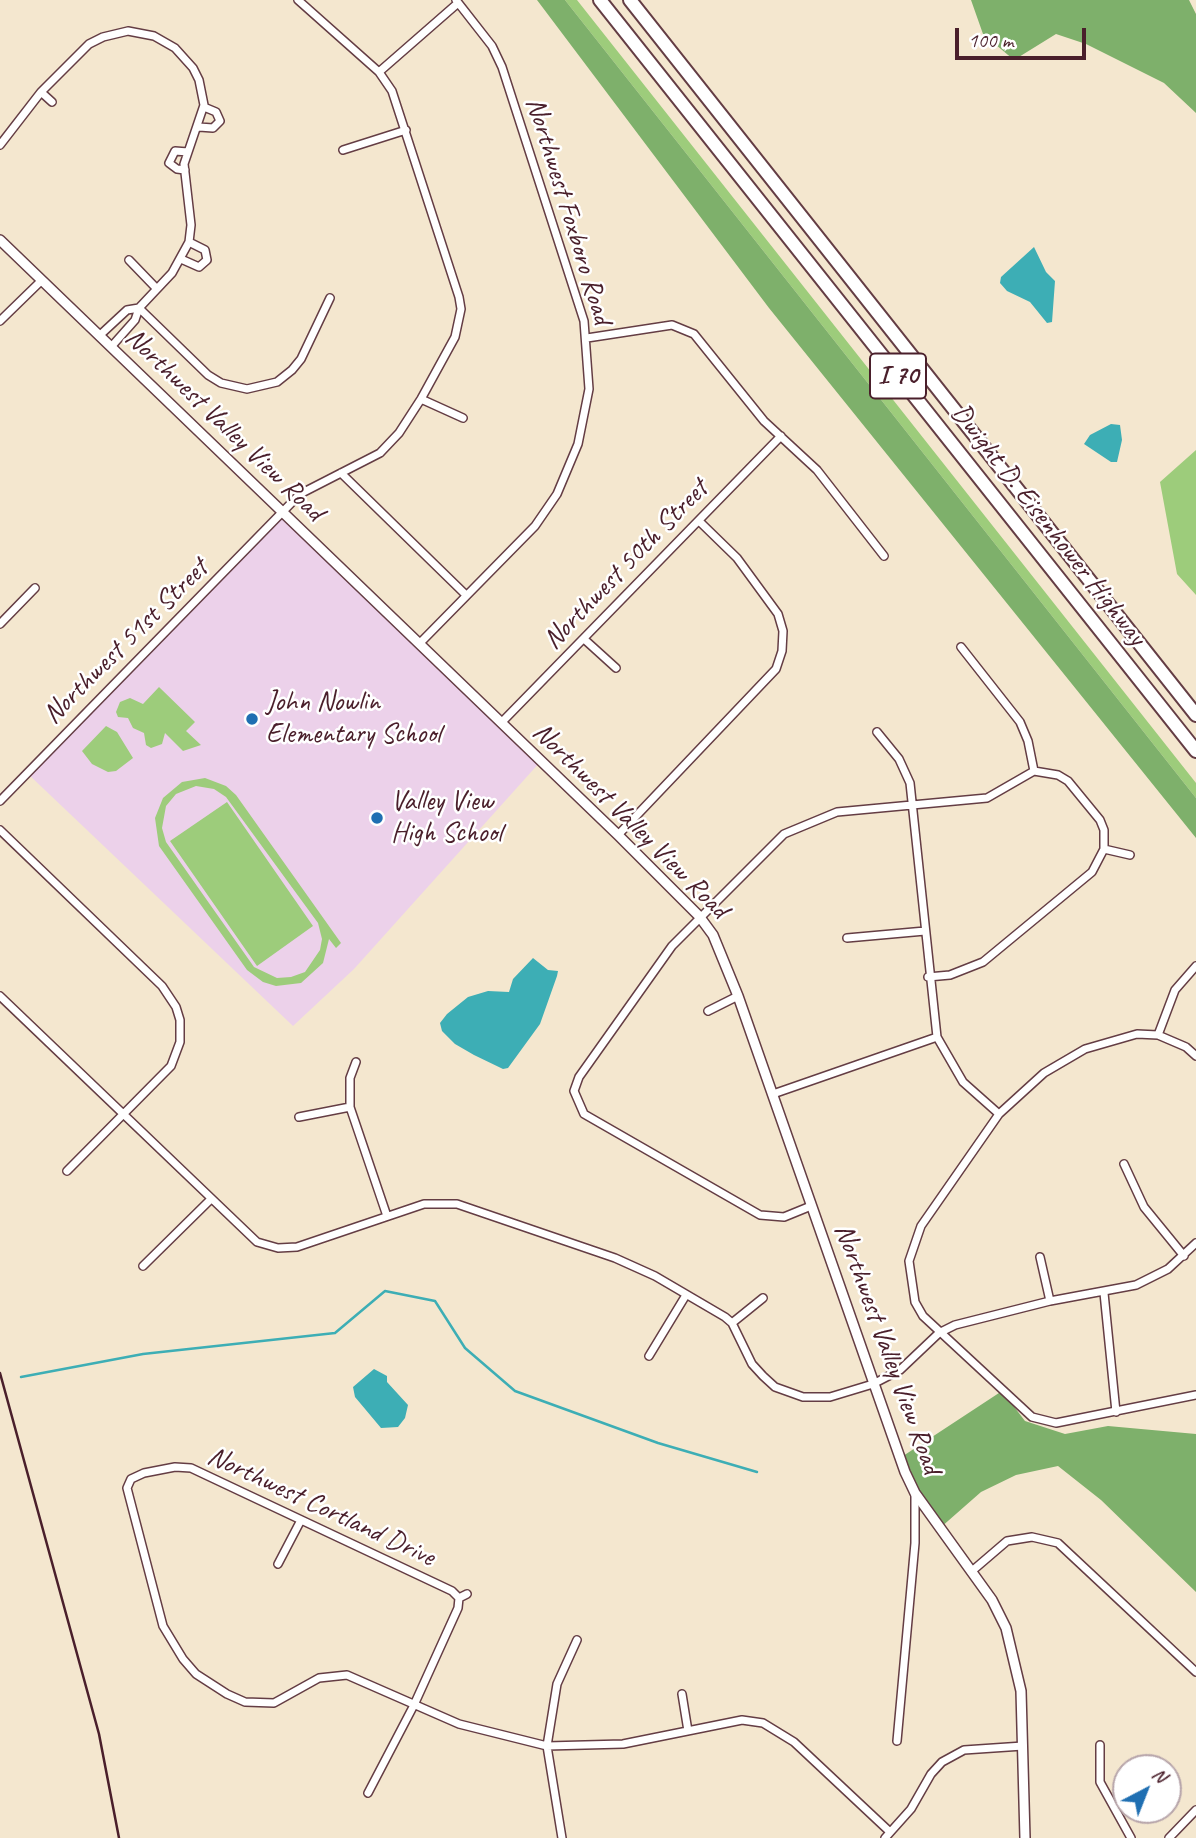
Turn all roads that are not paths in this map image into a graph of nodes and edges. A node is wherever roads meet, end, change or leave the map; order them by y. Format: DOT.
graph roads {
  1 [pos="298,0"];
  2 [pos="600,0"];
  3 [pos="630,0"];
  4 [pos="457,2"];
  5 [pos="379,72"];
  6 [pos="41,92"];
  7 [pos="52,102"];
  8 [pos="204,107"];
  9 [pos="199,127"];
  10 [pos="406,130"];
  11 [pos="0,145"];
  12 [pos="344,150"];
  13 [pos="188,152"];
  14 [pos="185,170"];
  15 [pos="0,240"];
  16 [pos="189,242"];
  17 [pos="181,259"];
  18 [pos="129,260"];
  19 [pos="42,280"];
  20 [pos="158,289"];
  21 [pos="330,298"];
  22 [pos="139,308"];
  23 [pos="0,321"];
  24 [pos="99,336"];
  25 [pos="587,338"];
  26 [pos="111,347"];
  27 [pos="421,399"];
  28 [pos="463,418"];
  29 [pos="781,436"];
  30 [pos="341,473"];
  31 [pos="282,513"];
  32 [pos="699,521"];
  33 [pos="884,556"];
  34 [pos="35,588"];
  35 [pos="466,595"];
  36 [pos="0,624"];
  37 [pos="584,639"];
  38 [pos="420,643"];
  39 [pos="961,647"];
  40 [pos="616,668"];
  41 [pos="1196,715"];
  42 [pos="501,723"];
  43 [pos="877,732"];
  44 [pos="1196,751"];
  45 [pos="1034,771"];
  46 [pos="0,801"];
  47 [pos="912,805"];
  48 [pos="0,830"];
  49 [pos="618,835"];
  50 [pos="1104,849"];
  51 [pos="1130,855"];
  52 [pos="699,916"];
  53 [pos="925,931"];
  54 [pos="847,938"];
  55 [pos="1196,966"];
  56 [pos="928,977"];
  57 [pos="0,996"];
  58 [pos="738,996"];
  59 [pos="708,1011"];
  60 [pos="1158,1035"];
  61 [pos="937,1037"];
  62 [pos="1196,1056"];
  63 [pos="356,1062"];
  64 [pos="773,1094"];
  65 [pos="350,1107"];
  66 [pos="999,1114"];
  67 [pos="123,1115"];
  68 [pos="299,1117"];
  69 [pos="1124,1164"];
  70 [pos="67,1171"];
  71 [pos="210,1200"];
  72 [pos="811,1206"];
  73 [pos="387,1216"];
  74 [pos="1196,1243"];
  75 [pos="1184,1256"];
  76 [pos="1040,1257"];
  77 [pos="143,1266"];
  78 [pos="1104,1293"];
  79 [pos="687,1295"];
  80 [pos="763,1298"];
  81 [pos="1050,1301"];
  82 [pos="732,1323"];
  83 [pos="939,1333"];
  84 [pos="649,1356"];
  85 [pos="873,1384"];
  86 [pos="1196,1395"];
  87 [pos="1116,1412"];
  88 [pos="915,1493"];
  89 [pos="301,1520"];
  90 [pos="278,1564"];
  91 [pos="972,1571"];
  92 [pos="577,1640"];
  93 [pos="1196,1672"];
  94 [pos="682,1694"];
  95 [pos="414,1705"];
  96 [pos="688,1731"];
  97 [pos="897,1741"];
  98 [pos="1100,1745"];
  99 [pos="547,1746"];
  100 [pos="1023,1746"];
  101 [pos="368,1793"];
  102 [pos="1196,1810"];
  103 [pos="888,1835"];
  104 [pos="562,1838"];
  105 [pos="1025,1838"];
  106 [pos="1130,1838"];
  107 [pos="1168,1838"];
  1 -- 5 [label="street"];
  2 -- 44 [label="highway, Dwight D. Eisenhower Highway / I 70"];
  3 -- 41 [label="highway, Dwight D. Eisenhower Highway / I 70"];
  4 -- 5 [label="street"];
  4 -- 25 [label="street, Northwest Foxboro Road"];
  5 -- 10 [label="street, Northwest 51st Street"];
  6 -- 7 [label="street"];
  6 -- 8 [label="street"];
  6 -- 11 [label="street"];
  8 -- 9 [label="street"];
  8 -- 9 [label="street"];
  9 -- 13 [label="street"];
  10 -- 12 [label="street"];
  10 -- 27 [label="street, Northwest 51st Street"];
  13 -- 14 [label="street"];
  13 -- 14 [label="street"];
  14 -- 16 [label="street"];
  15 -- 19 [label="street, Northwest Valley View Road"];
  16 -- 17 [label="street"];
  16 -- 17 [label="street"];
  17 -- 20 [label="street"];
  18 -- 20 [label="street"];
  19 -- 23 [label="street"];
  19 -- 24 [label="street, Northwest Valley View Road"];
  20 -- 22 [label="street"];
  21 -- 22 [label="street"];
  22 -- 24 [label="street"];
  22 -- 26 [label="street"];
  24 -- 26 [label="street, Northwest Valley View Road"];
  25 -- 29 [label="street"];
  25 -- 35 [label="street, Northwest Foxboro Road"];
  26 -- 31 [label="street, Northwest Valley View Road"];
  27 -- 28 [label="street"];
  27 -- 30 [label="street, Northwest 51st Street"];
  29 -- 32 [label="street, Northwest 50th Street"];
  29 -- 33 [label="street"];
  30 -- 31 [label="street, Northwest 51st Street"];
  30 -- 35 [label="street"];
  31 -- 38 [label="street, Northwest Valley View Road"];
  31 -- 46 [label="street, Northwest 51st Street"];
  32 -- 37 [label="street, Northwest 50th Street"];
  32 -- 49 [label="street"];
  34 -- 36 [label="street"];
  35 -- 38 [label="street, Northwest Foxboro Road"];
  37 -- 40 [label="street"];
  37 -- 42 [label="street, Northwest 50th Street"];
  38 -- 42 [label="street, Northwest Valley View Road"];
  39 -- 45 [label="street"];
  42 -- 49 [label="street, Northwest Valley View Road"];
  43 -- 47 [label="street"];
  45 -- 47 [label="street"];
  45 -- 50 [label="street"];
  47 -- 52 [label="street"];
  47 -- 53 [label="street"];
  48 -- 67 [label="street"];
  49 -- 52 [label="street, Northwest Valley View Road"];
  50 -- 51 [label="street"];
  50 -- 56 [label="street"];
  52 -- 58 [label="street, Northwest Valley View Road"];
  52 -- 72 [label="street"];
  53 -- 54 [label="street"];
  53 -- 56 [label="street"];
  55 -- 60 [label="street"];
  56 -- 61 [label="street"];
  57 -- 67 [label="street"];
  58 -- 59 [label="street"];
  58 -- 64 [label="street, Northwest Valley View Road"];
  60 -- 62 [label="street"];
  60 -- 66 [label="street"];
  61 -- 64 [label="street"];
  61 -- 66 [label="street"];
  63 -- 65 [label="street"];
  64 -- 72 [label="street, Northwest Valley View Road"];
  65 -- 68 [label="street"];
  65 -- 73 [label="street"];
  66 -- 83 [label="street"];
  67 -- 70 [label="street"];
  67 -- 71 [label="street"];
  69 -- 75 [label="street"];
  71 -- 73 [label="street"];
  71 -- 77 [label="street"];
  72 -- 85 [label="street, Northwest Valley View Road"];
  73 -- 79 [label="street"];
  74 -- 75 [label="street"];
  75 -- 78 [label="street"];
  76 -- 81 [label="street"];
  78 -- 81 [label="street"];
  78 -- 87 [label="street"];
  79 -- 82 [label="street"];
  79 -- 84 [label="street"];
  80 -- 82 [label="street"];
  81 -- 83 [label="street"];
  82 -- 85 [label="street"];
  83 -- 85 [label="street"];
  83 -- 87 [label="street"];
  85 -- 88 [label="street, Northwest Valley View Road"];
  86 -- 87 [label="street"];
  88 -- 91 [label="street, Northwest Valley View Road"];
  88 -- 97 [label="street"];
  89 -- 90 [label="street"];
  89 -- 95 [label="street, Northwest Cortland Drive"];
  89 -- 95 [label="street, Northwest Cortland Drive"];
  91 -- 93 [label="street"];
  91 -- 100 [label="street, Northwest Valley View Road"];
  92 -- 99 [label="street"];
  94 -- 96 [label="street"];
  95 -- 99 [label="street, Northwest Cortland Drive"];
  95 -- 101 [label="street, Northwest Cortland Drive"];
  96 -- 99 [label="street, Northwest Cortland Drive"];
  96 -- 103 [label="street, Northwest Cortland Drive"];
  98 -- 106 [label="street"];
  99 -- 104 [label="street"];
  100 -- 103 [label="street"];
  100 -- 105 [label="street, Northwest Valley View Road"];
  102 -- 107 [label="street"];
}
